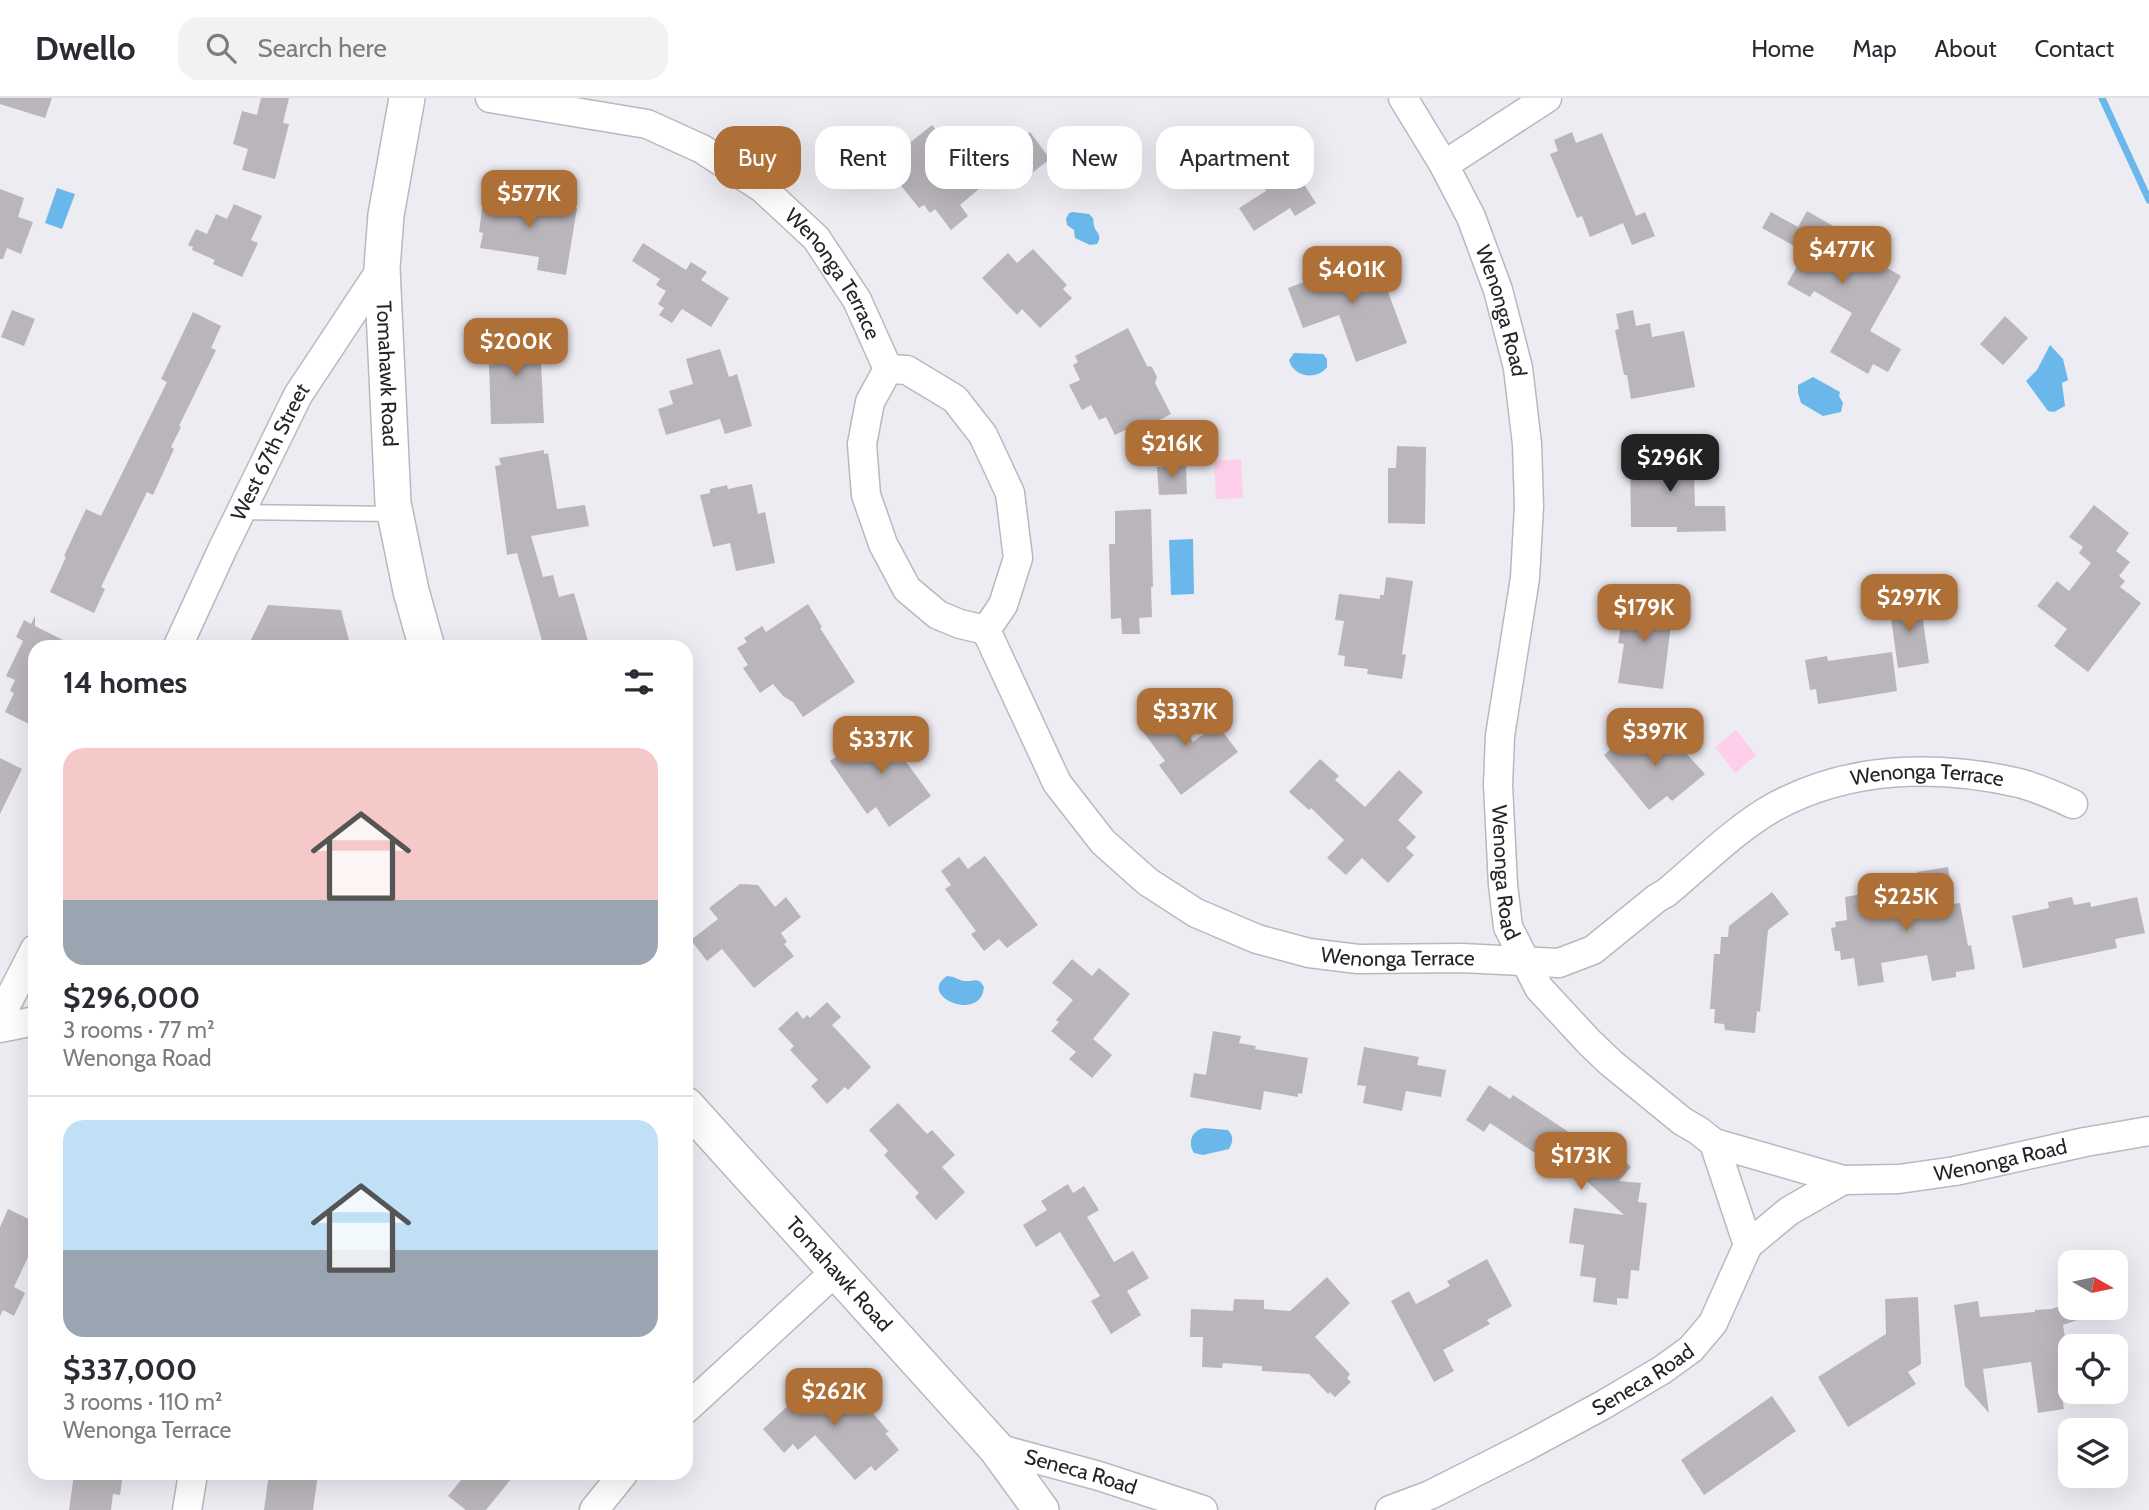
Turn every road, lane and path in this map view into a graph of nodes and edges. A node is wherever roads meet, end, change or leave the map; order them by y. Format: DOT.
graph roads {
  1 [pos="407,98"];
  2 [pos="490,98"];
  3 [pos="1403,98"];
  4 [pos="1547,98"];
  5 [pos="1444,164"];
  6 [pos="382,268"];
  7 [pos="888,369"];
  8 [pos="242,512"];
  9 [pos="395,514"];
  10 [pos="986,630"];
  11 [pos="181,640"];
  12 [pos="425,640"];
  13 [pos="2073,804"];
  14 [pos="1525,962"];
  15 [pos="28,963"];
  16 [pos="0,1017"];
  17 [pos="28,1022"];
  18 [pos="0,1028"];
  19 [pos="693,1113"];
  20 [pos="2149,1131"];
  21 [pos="1714,1143"];
  22 [pos="1843,1180"];
  23 [pos="1748,1245"];
  24 [pos="836,1270"];
  25 [pos="693,1403"];
  26 [pos="996,1448"];
  27 [pos="192,1480"];
  28 [pos="618,1480"];
  29 [pos="187,1510"];
  30 [pos="594,1510"];
  31 [pos="1041,1510"];
  32 [pos="1203,1510"];
  33 [pos="1390,1510"];
  1 -- 6 [label="street, Tomahawk Road"];
  2 -- 7 [label="street, Wenonga Terrace"];
  3 -- 5 [label="street, Wenonga Road"];
  4 -- 5 [label="street"];
  5 -- 14 [label="street, Wenonga Road"];
  6 -- 8 [label="street, West 67th Street"];
  6 -- 9 [label="street, Tomahawk Road"];
  7 -- 10 [label="street"];
  7 -- 10 [label="street"];
  8 -- 9 [label="lane"];
  8 -- 11 [label="street, West 67th Street"];
  9 -- 12 [label="street, Tomahawk Road"];
  10 -- 14 [label="street, Wenonga Terrace"];
  13 -- 14 [label="street, Wenonga Terrace"];
  14 -- 21 [label="street, Wenonga Road"];
  15 -- 16 [label="street"];
  17 -- 18 [label="street"];
  19 -- 24 [label="street, Tomahawk Road"];
  20 -- 22 [label="street, Wenonga Road"];
  21 -- 22 [label="street, Wenonga Road"];
  21 -- 23 [label="street"];
  22 -- 23 [label="street"];
  23 -- 33 [label="street, Seneca Road"];
  24 -- 25 [label="street"];
  24 -- 26 [label="street, Tomahawk Road"];
  26 -- 31 [label="street, Tomahawk Road"];
  26 -- 32 [label="street, Seneca Road"];
  27 -- 29 [label="street"];
  28 -- 30 [label="street"];
}
